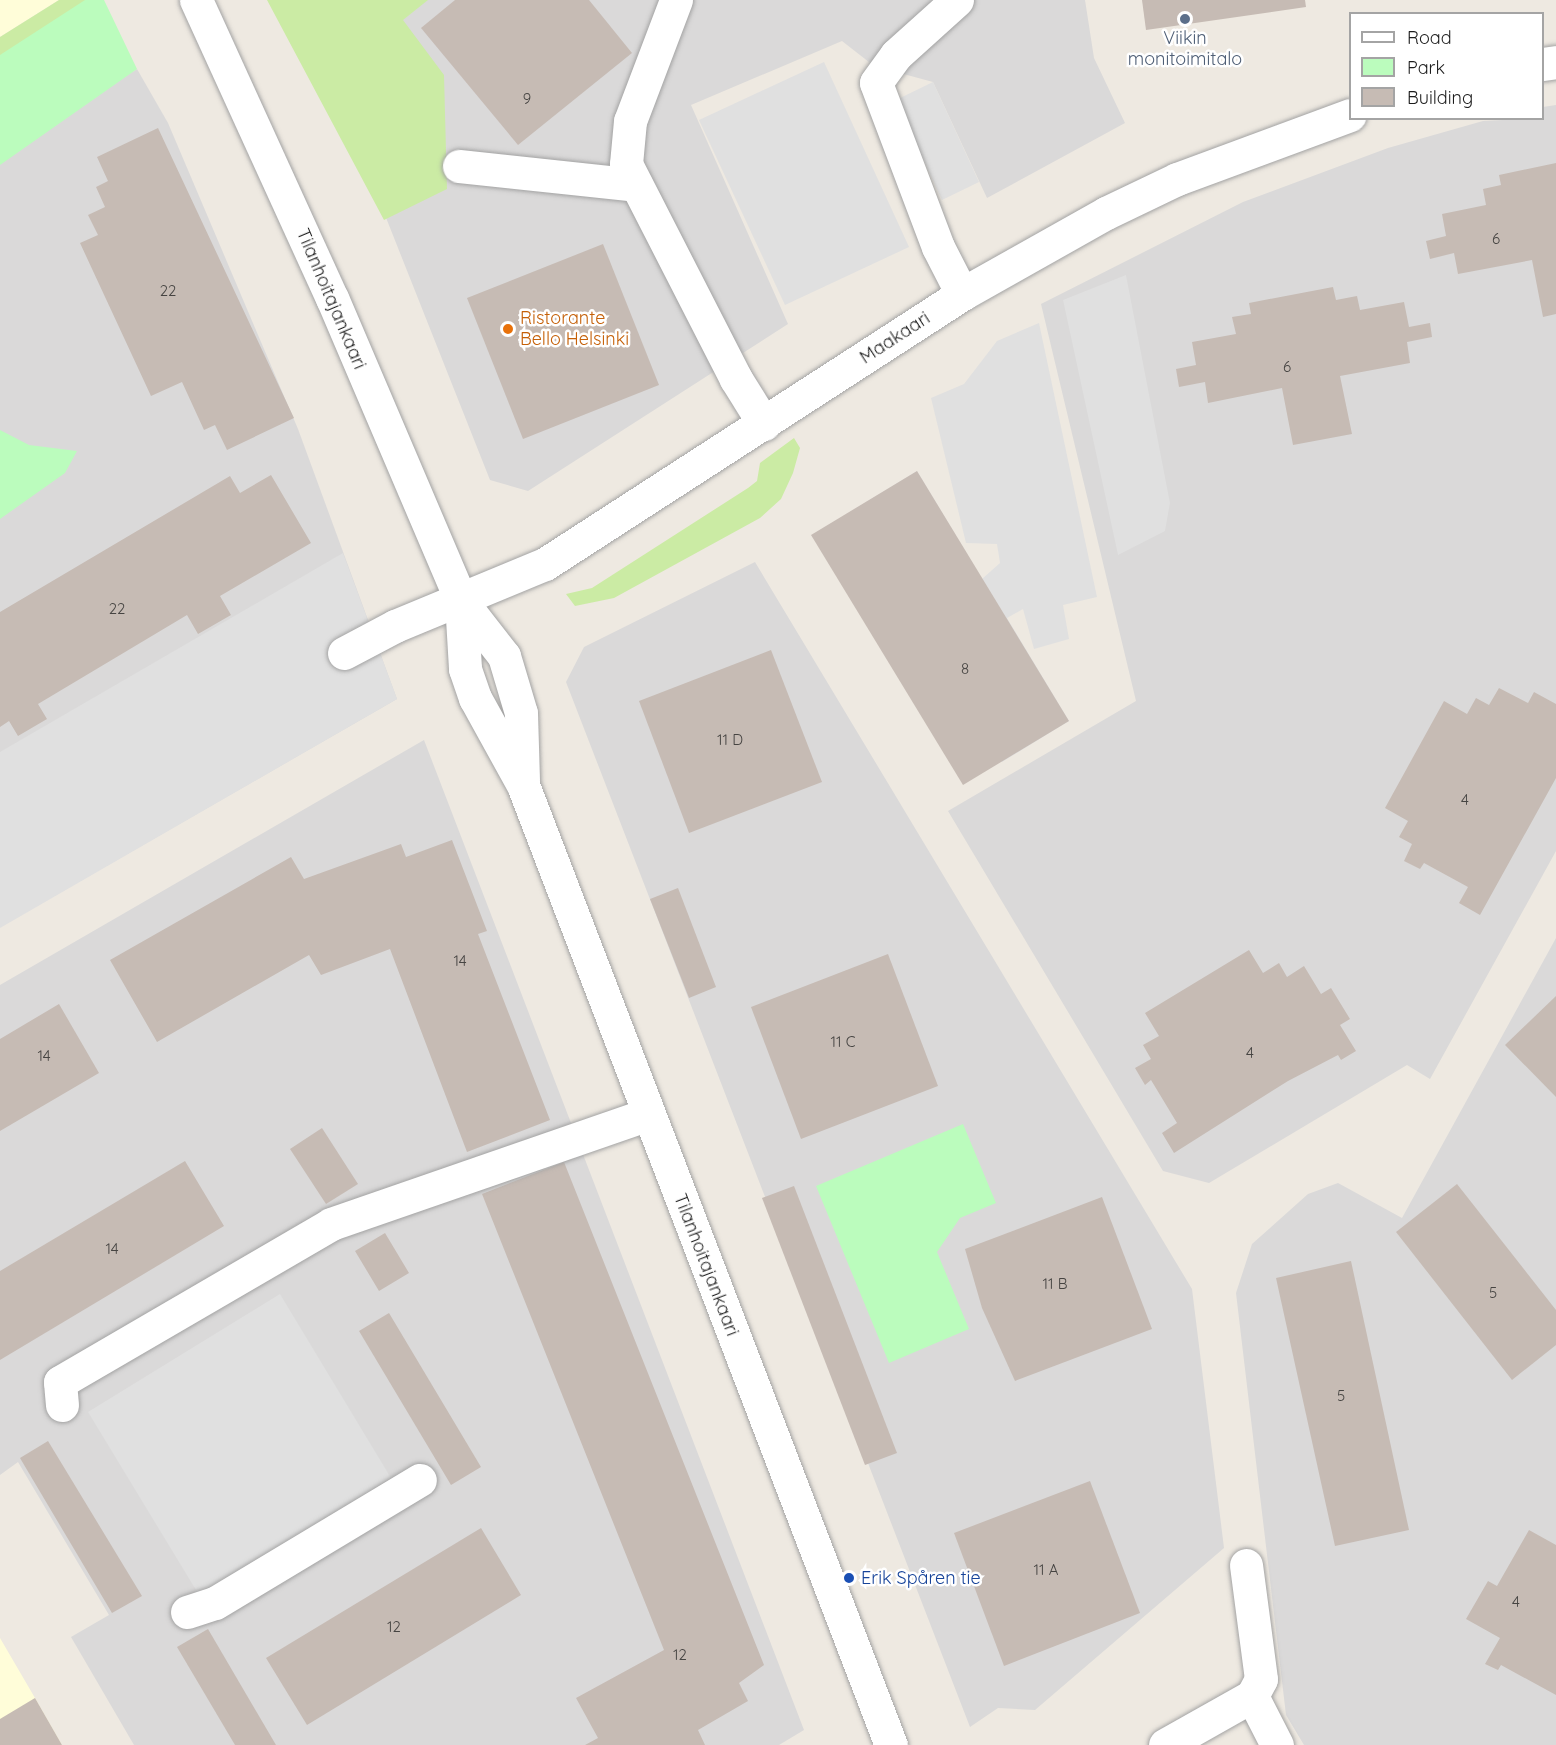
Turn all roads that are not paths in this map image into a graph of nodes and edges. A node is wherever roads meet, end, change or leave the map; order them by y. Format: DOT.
graph roads {
  1 [pos="196,0"];
  2 [pos="676,0"];
  3 [pos="957,0"];
  4 [pos="1349,115"];
  5 [pos="459,166"];
  6 [pos="636,185"];
  7 [pos="962,294"];
  8 [pos="764,424"];
  9 [pos="461,601"];
  10 [pos="344,653"];
  11 [pos="649,1114"];
  12 [pos="63,1405"];
  13 [pos="420,1480"];
  14 [pos="1246,1565"];
  15 [pos="187,1612"];
  16 [pos="1252,1696"];
  17 [pos="891,1745"];
  18 [pos="1165,1745"];
  19 [pos="1277,1745"];
  1 -- 9 [label="street, Tilanhoitajankaari"];
  2 -- 6 [label="street"];
  3 -- 7 [label="street"];
  4 -- 7 [label="street, Maakaari"];
  5 -- 6 [label="street"];
  6 -- 8 [label="street"];
  7 -- 8 [label="street, Maakaari"];
  8 -- 9 [label="street, Maakaari"];
  9 -- 10 [label="street, Maakaari"];
  9 -- 11 [label="street, Tilanhoitajankaari"];
  11 -- 12 [label="street"];
  11 -- 17 [label="street, Tilanhoitajankaari"];
  13 -- 15 [label="street"];
  14 -- 16 [label="street"];
  16 -- 18 [label="street"];
  16 -- 19 [label="street"];
}
